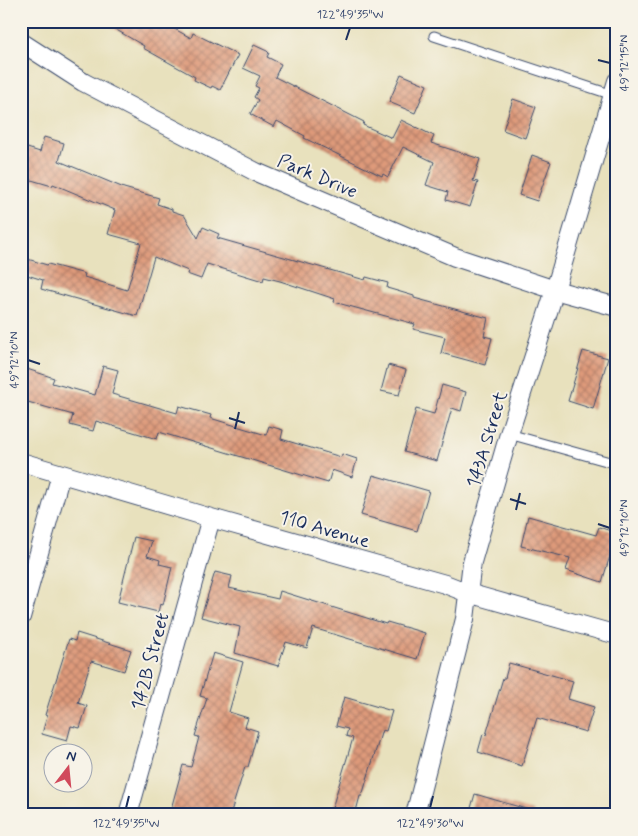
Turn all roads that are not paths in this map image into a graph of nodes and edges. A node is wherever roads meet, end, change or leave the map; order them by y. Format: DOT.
graph roads {
  1 [pos="434,36"];
  2 [pos="21,42"];
  3 [pos="615,91"];
  4 [pos="555,290"];
  5 [pos="617,307"];
  6 [pos="509,434"];
  7 [pos="21,462"];
  8 [pos="617,464"];
  9 [pos="61,474"];
  10 [pos="211,518"];
  11 [pos="468,593"];
  12 [pos="21,617"];
  13 [pos="617,635"];
  14 [pos="128,815"];
  15 [pos="415,815"];
  1 -- 3 [label="lane"];
  2 -- 4 [label="street, Park Drive"];
  3 -- 4 [label="street, 143A Street"];
  4 -- 5 [label="street, Park Drive"];
  4 -- 6 [label="street, 143A Street"];
  6 -- 8 [label="lane"];
  6 -- 11 [label="street, 143A Street"];
  7 -- 9 [label="street, 110 Avenue"];
  9 -- 10 [label="street, 110 Avenue"];
  9 -- 12 [label="street"];
  10 -- 11 [label="street, 110 Avenue"];
  10 -- 14 [label="street, 142B Street"];
  11 -- 13 [label="street, 110 Avenue"];
  11 -- 15 [label="street, 143A Street"];
}
